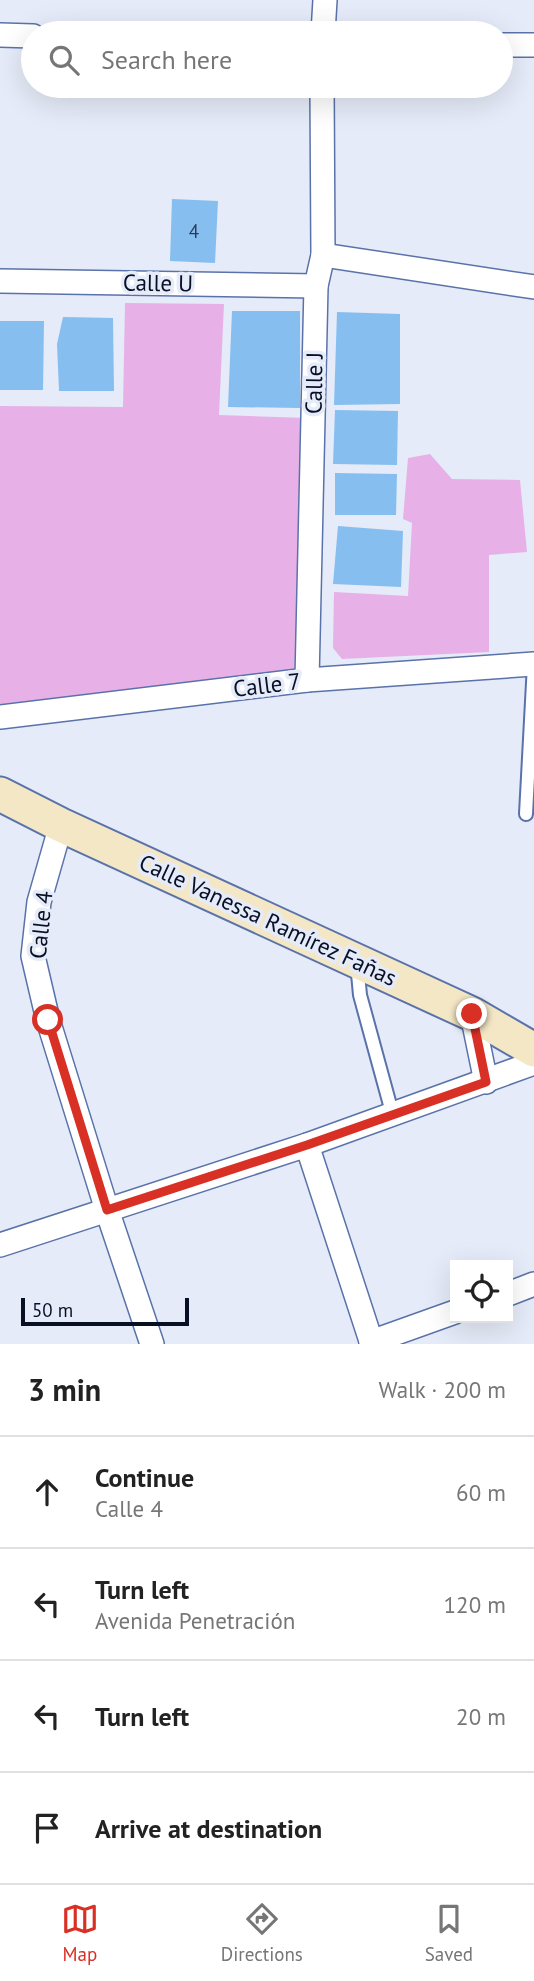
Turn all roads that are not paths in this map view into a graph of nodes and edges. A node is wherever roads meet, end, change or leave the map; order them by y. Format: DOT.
graph roads {
  1 [pos="324,0"];
  2 [pos="323,21"];
  3 [pos="0,36"];
  4 [pos="21,36"];
  5 [pos="513,45"];
  6 [pos="534,46"];
  7 [pos="322,98"];
  8 [pos="323,255"];
  9 [pos="0,281"];
  10 [pos="316,286"];
  11 [pos="534,287"];
  12 [pos="534,664"];
  13 [pos="307,680"];
  14 [pos="0,717"];
  15 [pos="0,794"];
  16 [pos="526,814"];
  17 [pos="61,825"];
  18 [pos="356,959"];
  19 [pos="472,1014"];
  20 [pos="534,1050"];
  21 [pos="534,1063"];
  22 [pos="486,1082"];
  23 [pos="393,1115"];
  24 [pos="307,1145"];
  25 [pos="107,1210"];
  26 [pos="0,1245"];
  27 [pos="534,1284"];
  28 [pos="513,1292"];
  29 [pos="450,1314"];
  30 [pos="371,1343"];
  31 [pos="152,1344"];
  1 -- 2 [label="street"];
  3 -- 4 [label="street"];
  5 -- 6 [label="street"];
  7 -- 8 [label="street, Calle J"];
  8 -- 10 [label="street, Calle J"];
  8 -- 11 [label="street"];
  9 -- 10 [label="street, Calle U"];
  10 -- 13 [label="street, Calle J"];
  12 -- 13 [label="street, Calle 7"];
  12 -- 16 [label="lane"];
  13 -- 14 [label="street, Calle 7"];
  15 -- 17 [label="street, Calle Vanessa Ramírez Fañas"];
  17 -- 18 [label="street, Calle Vanessa Ramírez Fañas"];
  17 -- 25 [label="street, Calle 4"];
  18 -- 19 [label="street, Calle Vanessa Ramírez Fañas"];
  18 -- 23 [label="lane"];
  19 -- 20 [label="street, Calle Vanessa Ramírez Fañas"];
  19 -- 22 [label="street"];
  21 -- 22 [label="street"];
  22 -- 23 [label="street"];
  23 -- 24 [label="street"];
  24 -- 25 [label="street"];
  24 -- 30 [label="street"];
  25 -- 26 [label="street"];
  25 -- 31 [label="street, Calle 4"];
  27 -- 28 [label="street"];
  29 -- 30 [label="street"];
}
